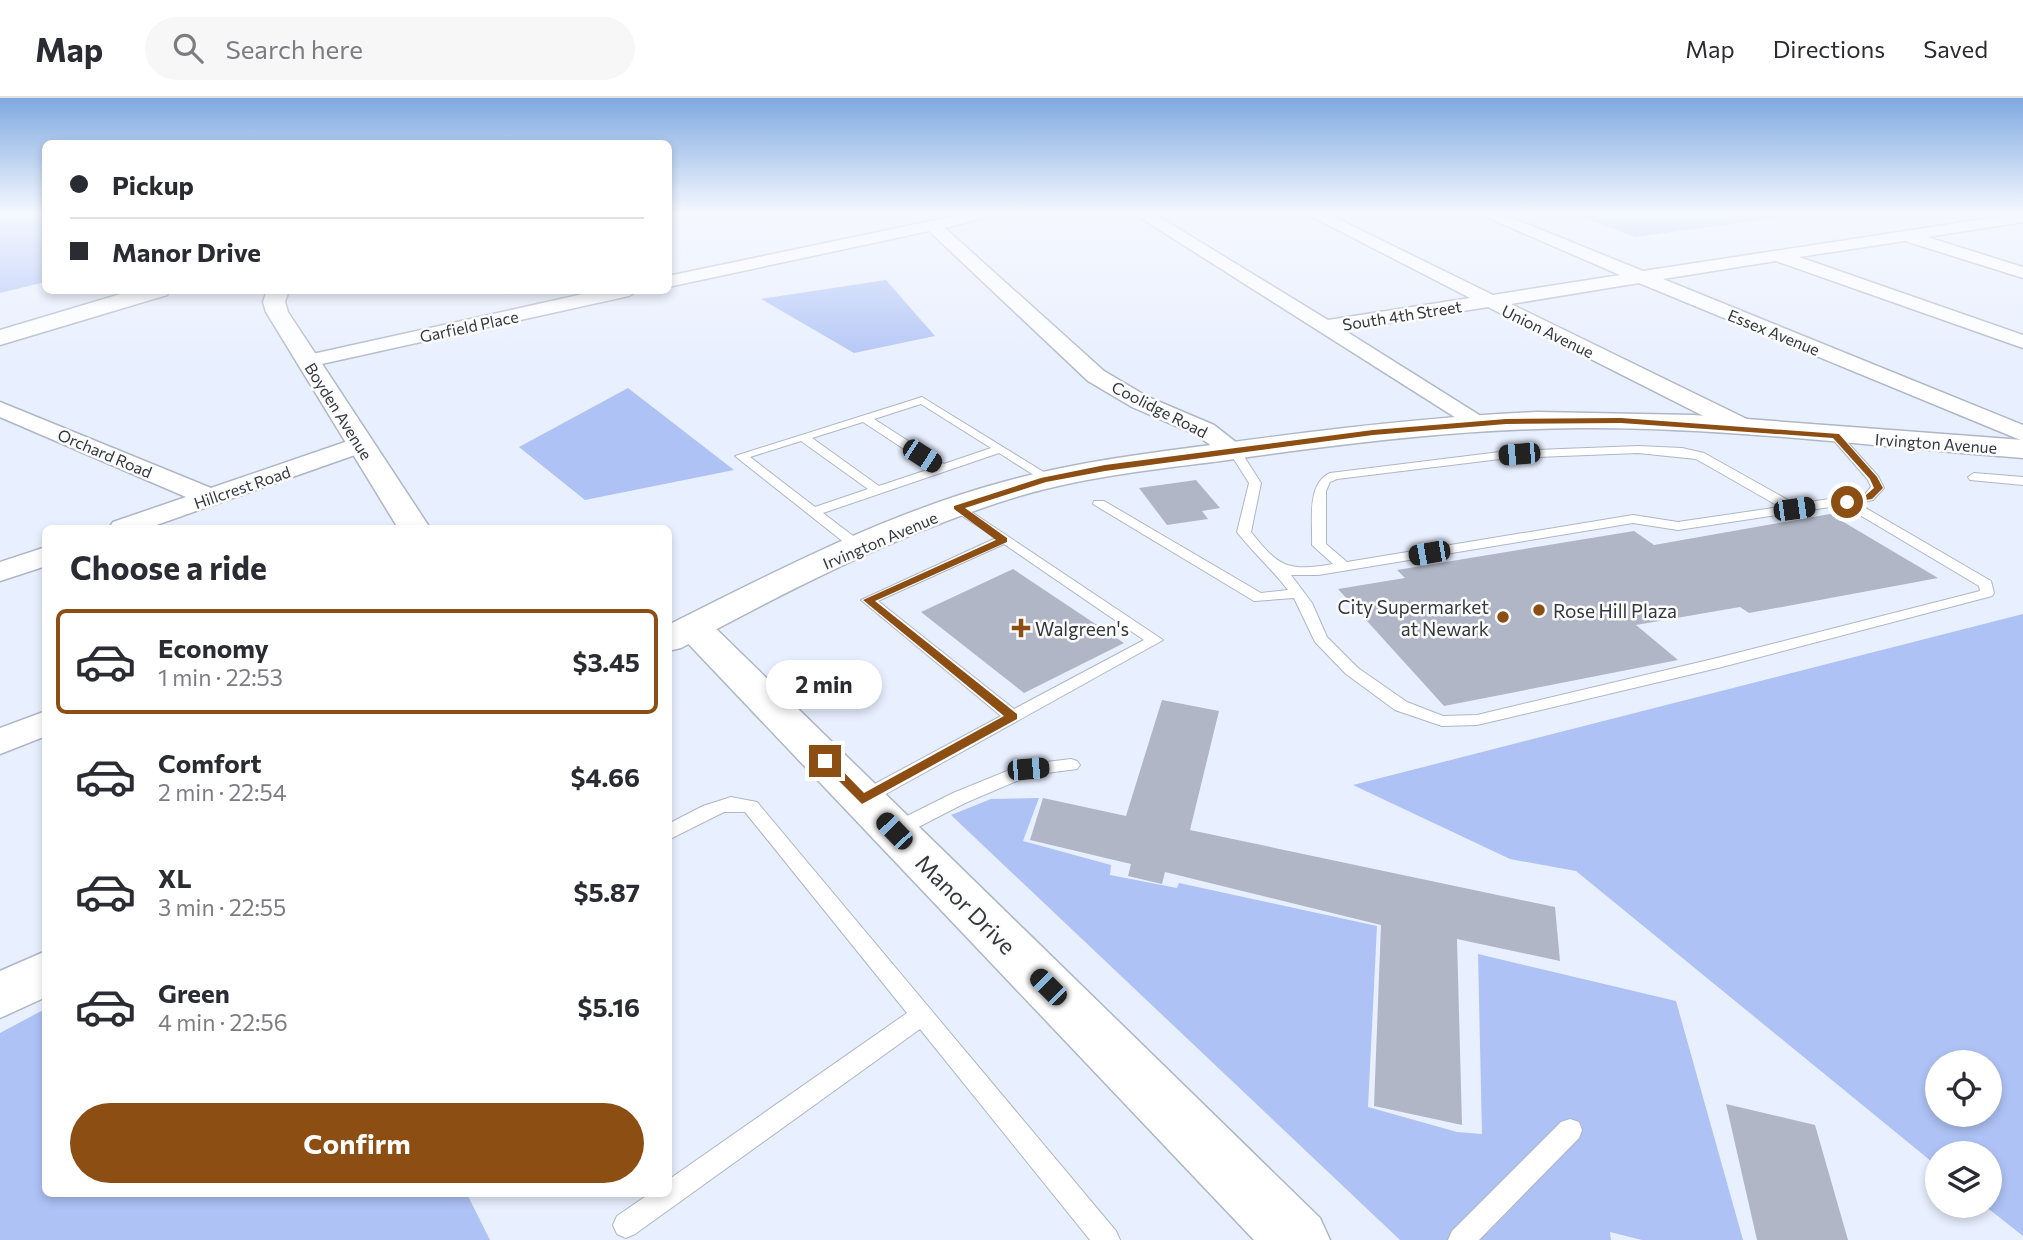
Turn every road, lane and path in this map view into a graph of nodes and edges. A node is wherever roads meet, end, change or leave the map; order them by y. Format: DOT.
graph roads {
  1 [pos="741,266"];
  2 [pos="982,266"];
  3 [pos="1227,266"];
  4 [pos="1419,266"];
  5 [pos="1615,266"];
  6 [pos="1714,266"];
  7 [pos="1806,266"];
  8 [pos="2001,266"];
  9 [pos="2023,273"];
  10 [pos="1643,278"];
  11 [pos="672,281"];
  12 [pos="146,294"];
  13 [pos="277,294"];
  14 [pos="611,294"];
  15 [pos="1488,301"];
  16 [pos="1325,327"];
  17 [pos="0,338"];
  18 [pos="2023,342"];
  19 [pos="308,361"];
  20 [pos="0,409"];
  21 [pos="865,418"];
  22 [pos="1480,423"];
  23 [pos="1746,428"];
  24 [pos="2023,434"];
  25 [pos="1836,436"];
  26 [pos="803,437"];
  27 [pos="360,445"];
  28 [pos="1000,449"];
  29 [pos="2023,449"];
  30 [pos="1234,450"];
  31 [pos="942,468"];
  32 [pos="1975,477"];
  33 [pos="1049,479"];
  34 [pos="2023,481"];
  35 [pos="877,490"];
  36 [pos="211,498"];
  37 [pos="1847,502"];
  38 [pos="1099,504"];
  39 [pos="958,508"];
  40 [pos="1794,509"];
  41 [pos="813,512"];
  42 [pos="132,525"];
  43 [pos="412,525"];
  44 [pos="1003,540"];
  45 [pos="860,548"];
  46 [pos="42,557"];
  47 [pos="1343,567"];
  48 [pos="1281,571"];
  49 [pos="0,572"];
  50 [pos="1297,593"];
  51 [pos="681,633"];
  52 [pos="1013,717"];
  53 [pos="42,724"];
  54 [pos="0,742"];
  55 [pos="1071,765"];
  56 [pos="878,815"];
  57 [pos="672,831"];
  58 [pos="42,974"];
  59 [pos="0,996"];
  60 [pos="922,1015"];
  61 [pos="1570,1130"];
  62 [pos="672,1192"];
  63 [pos="665,1197"];
  64 [pos="626,1225"];
  65 [pos="1107,1240"];
  66 [pos="1298,1240"];
  67 [pos="1461,1240"];
  1 -- 11 [label="street"];
  2 -- 30 [label="street, Coolidge Road"];
  3 -- 16 [label="street"];
  4 -- 15 [label="street, Union Avenue"];
  5 -- 10 [label="street, Essex Avenue"];
  6 -- 10 [label="street, South 4th Street"];
  7 -- 18 [label="street"];
  8 -- 9 [label="street"];
  10 -- 15 [label="street, South 4th Street"];
  10 -- 24 [label="street, Essex Avenue"];
  12 -- 17 [label="street"];
  13 -- 19 [label="street, Boyden Avenue"];
  14 -- 19 [label="street, Garfield Place"];
  15 -- 16 [label="street, South 4th Street"];
  15 -- 23 [label="street, Union Avenue"];
  16 -- 22 [label="street"];
  19 -- 27 [label="street, Boyden Avenue"];
  20 -- 36 [label="street, Orchard Road"];
  21 -- 26 [label="lane"];
  21 -- 28 [label="lane"];
  21 -- 31 [label="lane"];
  22 -- 23 [label="street, Irvington Avenue"];
  22 -- 30 [label="street, Irvington Avenue"];
  23 -- 25 [label="street, Irvington Avenue"];
  25 -- 29 [label="street, Irvington Avenue"];
  25 -- 37 [label="lane"];
  26 -- 35 [label="lane"];
  26 -- 41 [label="lane"];
  27 -- 36 [label="street, Hillcrest Road"];
  27 -- 43 [label="street, Boyden Avenue"];
  28 -- 31 [label="lane"];
  28 -- 33 [label="lane"];
  30 -- 33 [label="street, Irvington Avenue"];
  30 -- 48 [label="lane"];
  31 -- 35 [label="lane"];
  32 -- 34 [label="lane"];
  33 -- 39 [label="street, Irvington Avenue"];
  35 -- 41 [label="lane"];
  36 -- 42 [label="street, Hillcrest Road"];
  37 -- 40 [label="lane"];
  37 -- 50 [label="lane"];
  38 -- 50 [label="lane"];
  39 -- 44 [label="lane"];
  39 -- 45 [label="street, Irvington Avenue"];
  40 -- 47 [label="lane"];
  40 -- 47 [label="lane"];
  41 -- 45 [label="lane"];
  44 -- 52 [label="lane"];
  44 -- 52 [label="lane"];
  45 -- 51 [label="street, Irvington Avenue"];
  46 -- 49 [label="street"];
  47 -- 48 [label="lane"];
  48 -- 50 [label="lane"];
  51 -- 56 [label="street, Manor Drive"];
  52 -- 56 [label="lane"];
  53 -- 54 [label="street"];
  55 -- 56 [label="lane"];
  56 -- 66 [label="street, Manor Drive"];
  57 -- 60 [label="lane"];
  58 -- 59 [label="street"];
  60 -- 62 [label="lane"];
  60 -- 65 [label="lane"];
  61 -- 67 [label="lane"];
  63 -- 64 [label="lane"];
}
